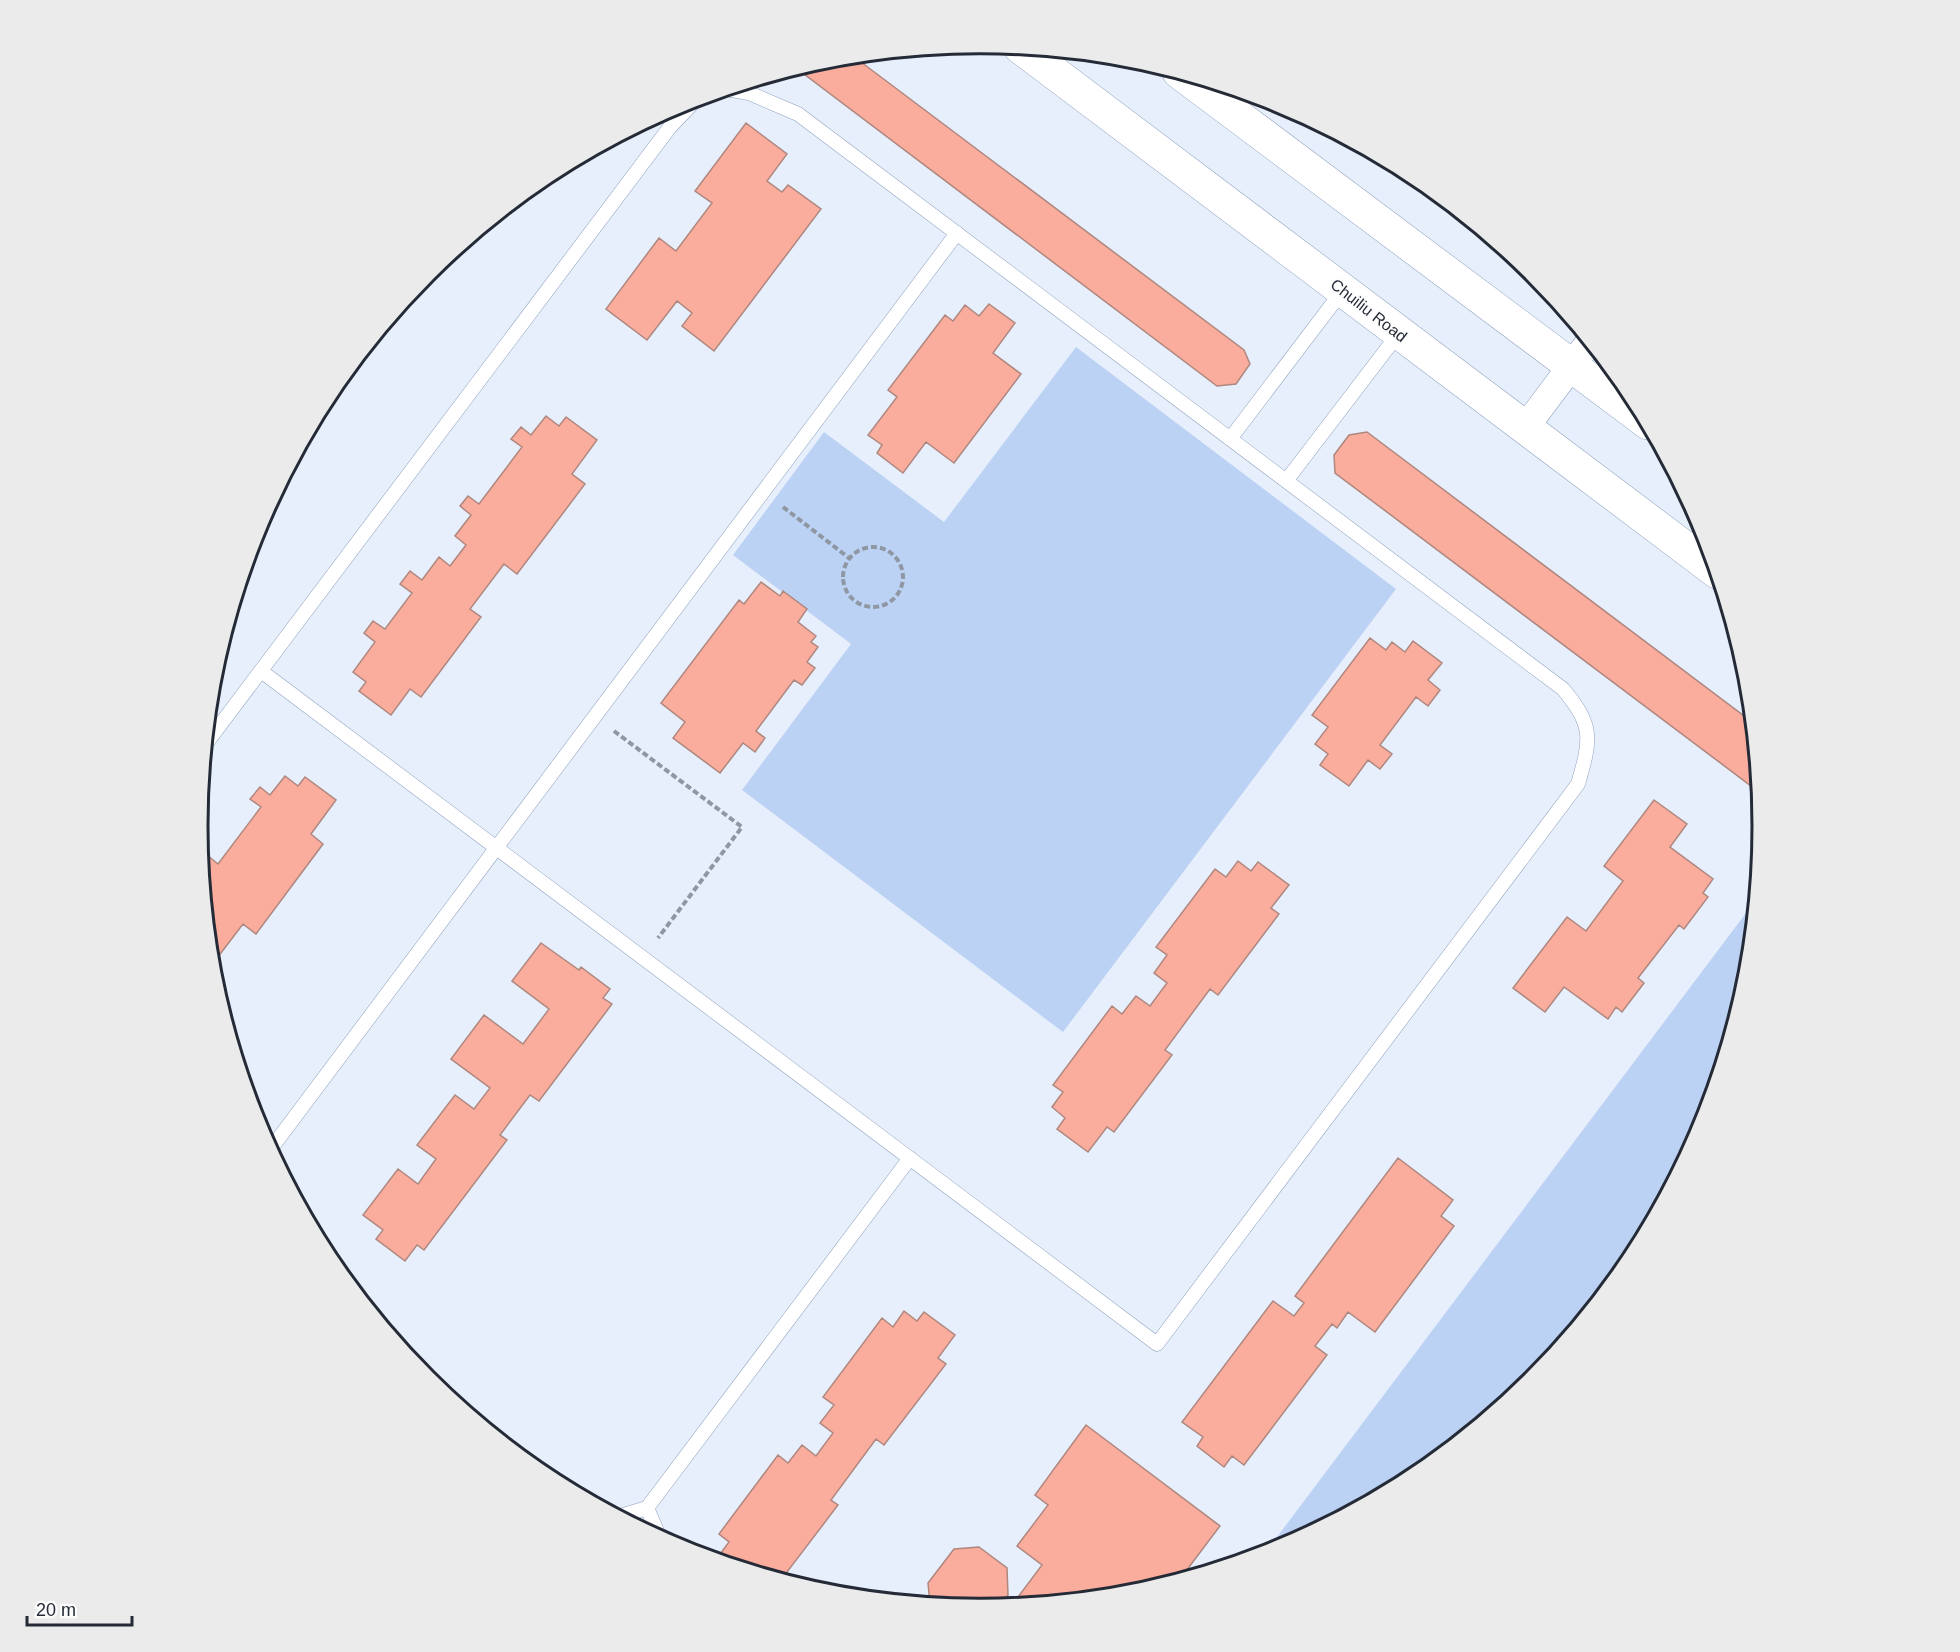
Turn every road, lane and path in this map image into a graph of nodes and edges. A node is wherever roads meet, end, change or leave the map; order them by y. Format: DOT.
graph roads {
  1 [pos="1032,56"];
  2 [pos="1199,86"];
  3 [pos="742,92"];
  4 [pos="682,114"];
  5 [pos="957,233"];
  6 [pos="1343,290"];
  7 [pos="1399,333"];
  8 [pos="1581,353"];
  9 [pos="1618,392"];
  10 [pos="1525,428"];
  11 [pos="1230,439"];
  12 [pos="1286,481"];
  13 [pos="763,492"];
  14 [pos="849,558"];
  15 [pos="1705,563"];
  16 [pos="261,671"];
  17 [pos="594,716"];
  18 [pos="214,734"];
  19 [pos="496,847"];
  20 [pos="644,958"];
  21 [pos="276,1141"];
  22 [pos="910,1158"];
  23 [pos="647,1508"];
  24 [pos="630,1513"];
  25 [pos="654,1525"];
  1 -- 6 [label="street, Chuiliu Road"];
  2 -- 8 [label="street"];
  3 -- 5 [label="lane"];
  4 -- 16 [label="lane"];
  5 -- 11 [label="lane"];
  5 -- 13 [label="lane"];
  6 -- 7 [label="street, Chuiliu Road"];
  6 -- 11 [label="lane"];
  7 -- 10 [label="street, Chuiliu Road"];
  7 -- 12 [label="lane"];
  8 -- 9 [label="street"];
  8 -- 10 [label="street"];
  10 -- 15 [label="street, Chuiliu Road"];
  11 -- 12 [label="lane"];
  12 -- 22 [label="lane"];
  13 -- 14 [label="path"];
  13 -- 17 [label="lane"];
  14 -- 14 [label="path"];
  16 -- 18 [label="lane"];
  16 -- 19 [label="lane"];
  17 -- 19 [label="lane"];
  17 -- 20 [label="path"];
  19 -- 20 [label="lane"];
  19 -- 21 [label="lane"];
  20 -- 22 [label="lane"];
  22 -- 23 [label="lane"];
  23 -- 24 [label="lane"];
  23 -- 25 [label="lane"];
}
